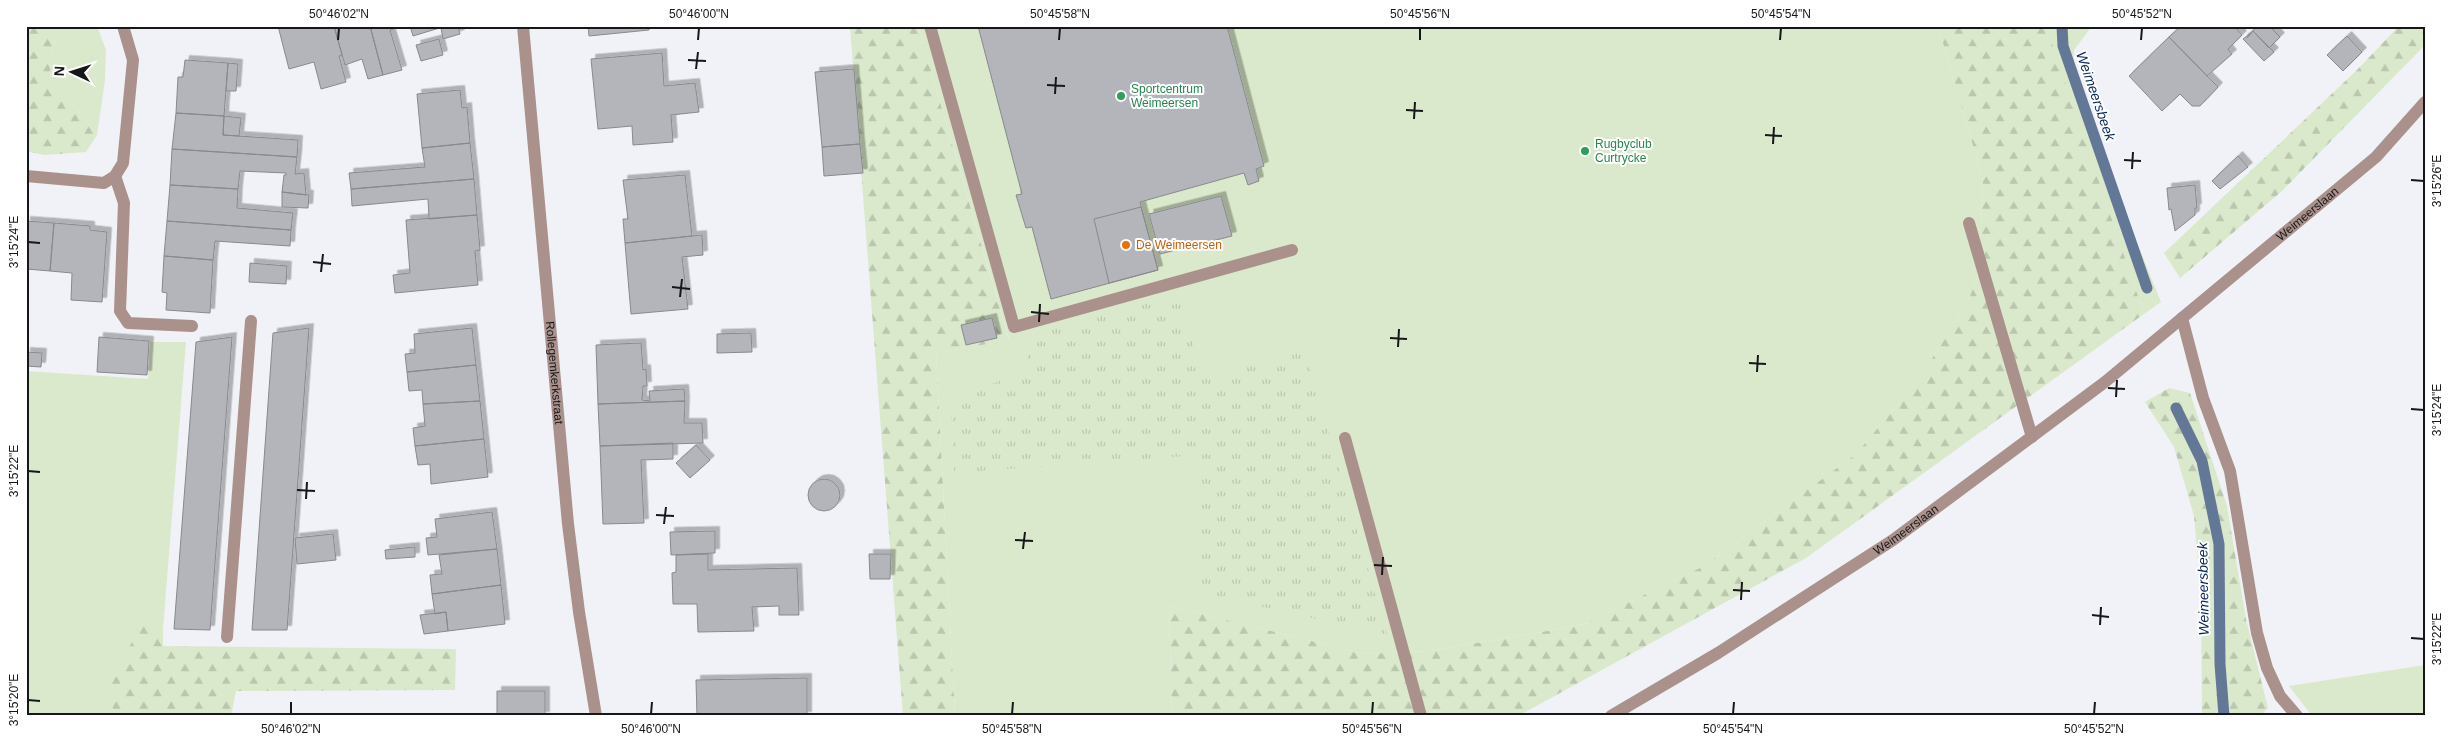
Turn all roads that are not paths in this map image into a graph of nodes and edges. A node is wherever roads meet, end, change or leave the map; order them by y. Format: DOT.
graph roads {
  1 [pos="123,26"];
  2 [pos="523,26"];
  3 [pos="930,26"];
  4 [pos="2425,102"];
  5 [pos="26,176"];
  6 [pos="115,176"];
  7 [pos="1969,223"];
  8 [pos="1292,250"];
  9 [pos="2182,318"];
  10 [pos="251,321"];
  11 [pos="192,326"];
  12 [pos="2032,437"];
  13 [pos="1345,438"];
  14 [pos="227,637"];
  15 [pos="596,716"];
  16 [pos="1421,716"];
  17 [pos="1611,716"];
  18 [pos="2297,716"];
  1 -- 6 [label="street"];
  2 -- 15 [label="street, Rollegemkerkstraat"];
  3 -- 8 [label="street"];
  4 -- 9 [label="street, Weimeerslaan"];
  5 -- 6 [label="street"];
  6 -- 11 [label="street"];
  7 -- 12 [label="street"];
  9 -- 12 [label="street, Weimeerslaan"];
  9 -- 18 [label="street"];
  10 -- 14 [label="street"];
  12 -- 17 [label="street, Weimeerslaan"];
  13 -- 16 [label="street"];
}
